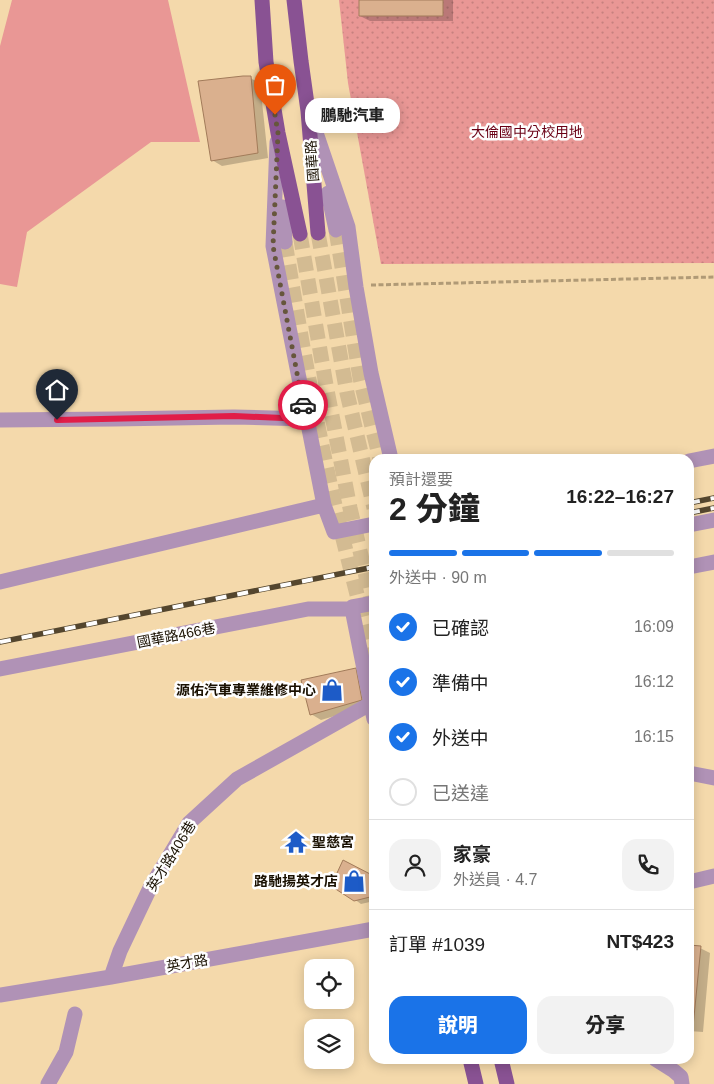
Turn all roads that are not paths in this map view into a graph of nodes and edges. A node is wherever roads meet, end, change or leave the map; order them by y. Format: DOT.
graph roads {
  1 [pos="262,0"];
  2 [pos="294,0"];
  3 [pos="308,111"];
  4 [pos="278,133"];
  5 [pos="336,230"];
  6 [pos="300,234"];
  7 [pos="318,234"];
  8 [pos="285,242"];
  9 [pos="306,419"];
  10 [pos="0,420"];
  11 [pos="391,454"];
  12 [pos="714,456"];
  13 [pos="694,460"];
  14 [pos="324,506"];
  15 [pos="714,520"];
  16 [pos="694,524"];
  17 [pos="369,525"];
  18 [pos="714,562"];
  19 [pos="694,566"];
  20 [pos="0,582"];
  21 [pos="369,604"];
  22 [pos="352,609"];
  23 [pos="0,669"];
  24 [pos="369,699"];
  25 [pos="369,705"];
  26 [pos="694,774"];
  27 [pos="714,778"];
  28 [pos="714,876"];
  29 [pos="694,881"];
  30 [pos="369,930"];
  31 [pos="111,977"];
  32 [pos="0,996"];
  33 [pos="75,1014"];
  34 [pos="471,1064"];
  35 [pos="502,1064"];
  36 [pos="663,1064"];
  37 [pos="48,1084"];
  38 [pos="476,1084"];
  39 [pos="507,1084"];
  40 [pos="682,1084"];
  1 -- 4 [label="main road, 國華路"];
  2 -- 3 [label="main road, 國華路"];
  3 -- 5 [label="street"];
  3 -- 7 [label="main road, 國華路"];
  3 -- 11 [label="street"];
  4 -- 6 [label="main road, 國華路"];
  4 -- 8 [label="street"];
  4 -- 9 [label="street"];
  9 -- 10 [label="street"];
  9 -- 14 [label="street"];
  12 -- 13 [label="street"];
  14 -- 17 [label="street"];
  14 -- 20 [label="street"];
  15 -- 16 [label="street"];
  18 -- 19 [label="street"];
  21 -- 22 [label="street, 國華路466巷"];
  22 -- 23 [label="street, 國華路466巷"];
  22 -- 24 [label="street"];
  25 -- 31 [label="street, 英才路406巷"];
  26 -- 27 [label="street"];
  28 -- 29 [label="street"];
  30 -- 31 [label="street, 英才路"];
  31 -- 32 [label="street, 英才路"];
  33 -- 37 [label="street"];
  34 -- 38 [label="main road"];
  35 -- 39 [label="main road"];
  36 -- 40 [label="street"];
}
